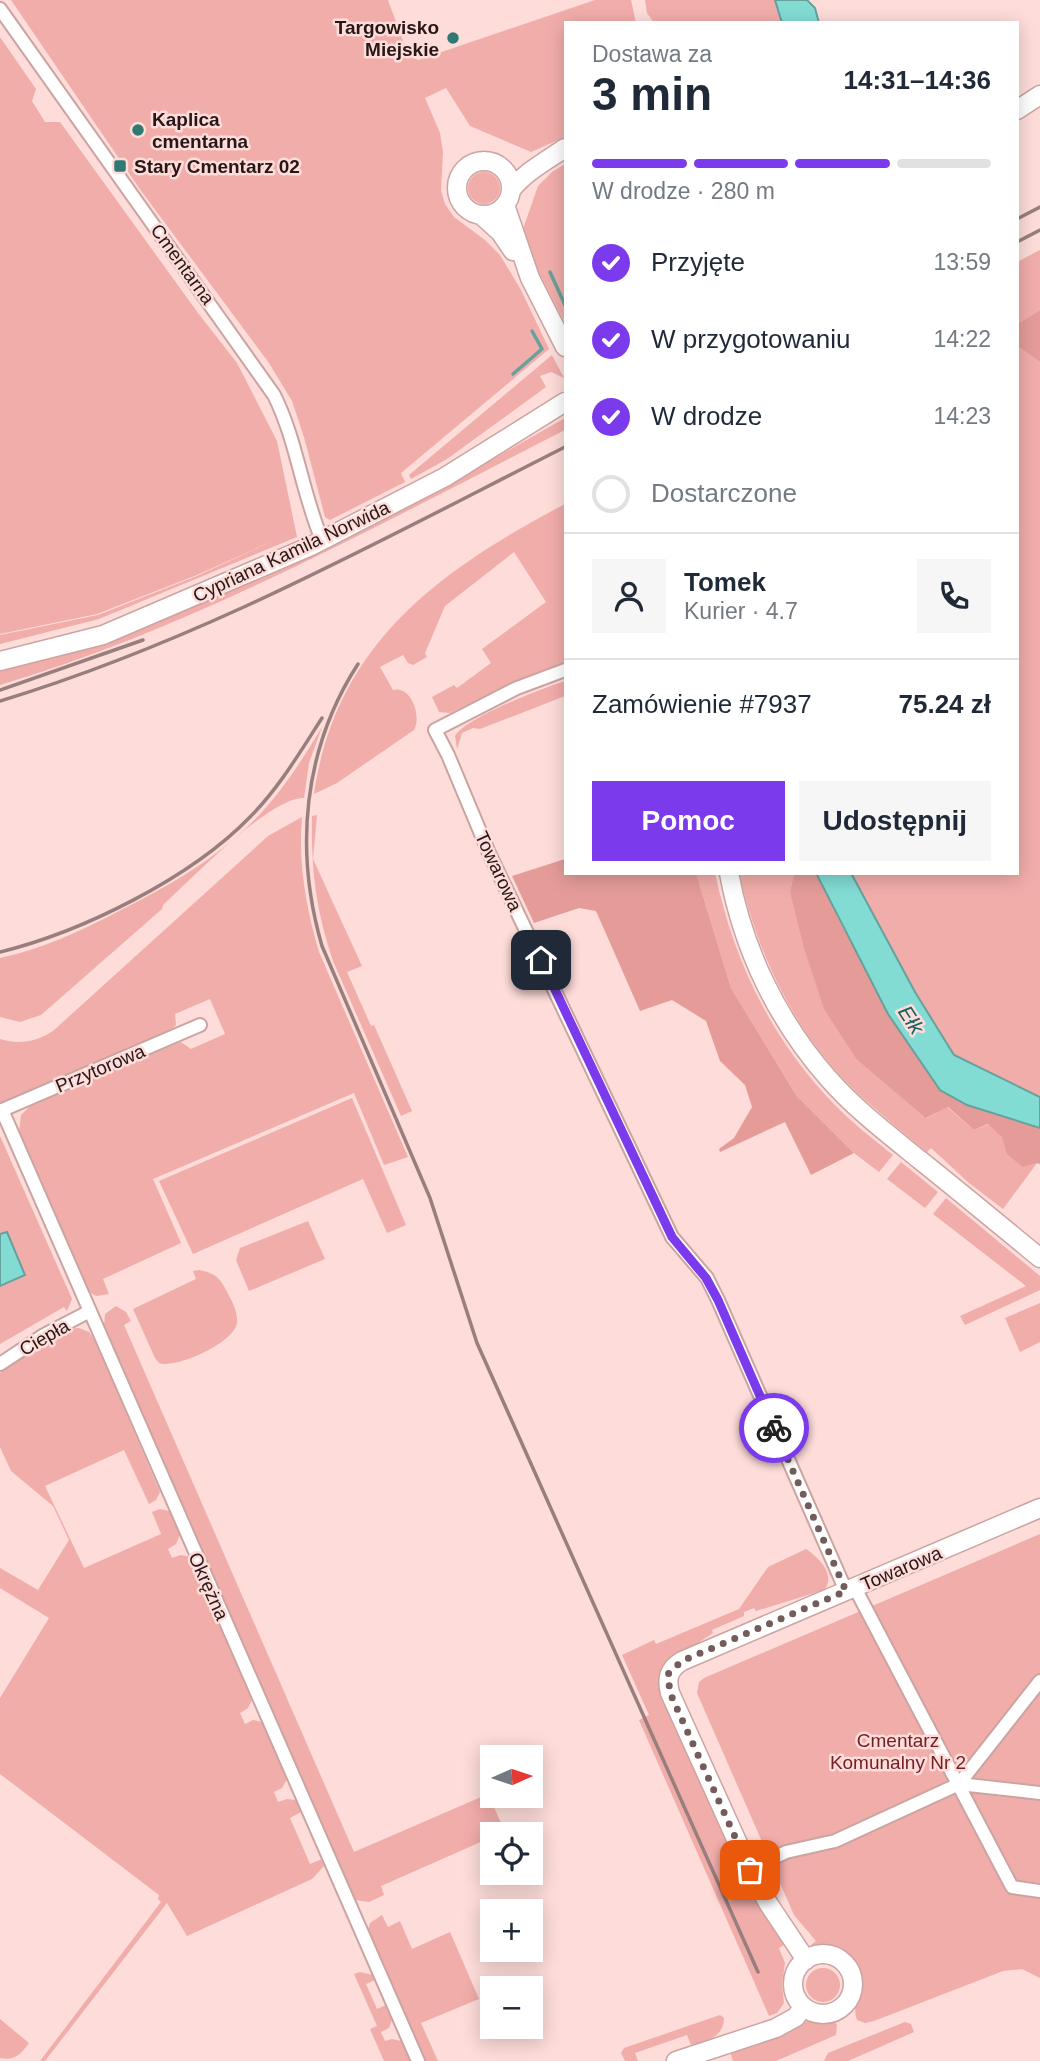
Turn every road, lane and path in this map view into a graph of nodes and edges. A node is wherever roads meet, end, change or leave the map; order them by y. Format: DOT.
graph roads {
  1 [pos="0,9"];
  2 [pos="1040,95"];
  3 [pos="1019,109"];
  4 [pos="564,147"];
  5 [pos="564,148"];
  6 [pos="501,167"];
  7 [pos="508,197"];
  8 [pos="481,215"];
  9 [pos="530,278"];
  10 [pos="564,345"];
  11 [pos="564,403"];
  12 [pos="322,540"];
  13 [pos="0,662"];
  14 [pos="564,670"];
  15 [pos="730,875"];
  16 [pos="200,1025"];
  17 [pos="1,1111"];
  18 [pos="1040,1258"];
  19 [pos="90,1311"];
  20 [pos="0,1364"];
  21 [pos="1040,1508"];
  22 [pos="850,1590"];
  23 [pos="1040,1681"];
  24 [pos="959,1784"];
  25 [pos="1040,1793"];
  26 [pos="750,1870"];
  27 [pos="1040,1891"];
  28 [pos="806,1960"];
  29 [pos="803,2007"];
  30 [pos="418,2061"];
  31 [pos="676,2061"];
  1 -- 12 [label="street, Cmentarna"];
  2 -- 3 [label="street"];
  4 -- 6 [label="street"];
  5 -- 7 [label="street"];
  6 -- 7 [label="street"];
  6 -- 8 [label="street"];
  7 -- 8 [label="street"];
  7 -- 9 [label="street"];
  8 -- 9 [label="street"];
  9 -- 10 [label="street"];
  11 -- 12 [label="street, Cypriana Kamila Norwida"];
  12 -- 13 [label="street, Cypriana Kamila Norwida"];
  14 -- 22 [label="street, Towarowa"];
  15 -- 18 [label="street"];
  16 -- 17 [label="street, Przytorowa"];
  17 -- 19 [label="street, Okrężna"];
  19 -- 20 [label="street, Ciepła"];
  19 -- 30 [label="street, Okrężna"];
  21 -- 22 [label="street, Towarowa"];
  22 -- 24 [label="street"];
  22 -- 26 [label="street"];
  23 -- 24 [label="street"];
  24 -- 25 [label="street"];
  24 -- 26 [label="street"];
  24 -- 27 [label="street"];
  26 -- 28 [label="street"];
  28 -- 29 [label="street"];
  28 -- 29 [label="street"];
  29 -- 31 [label="street"];
}
